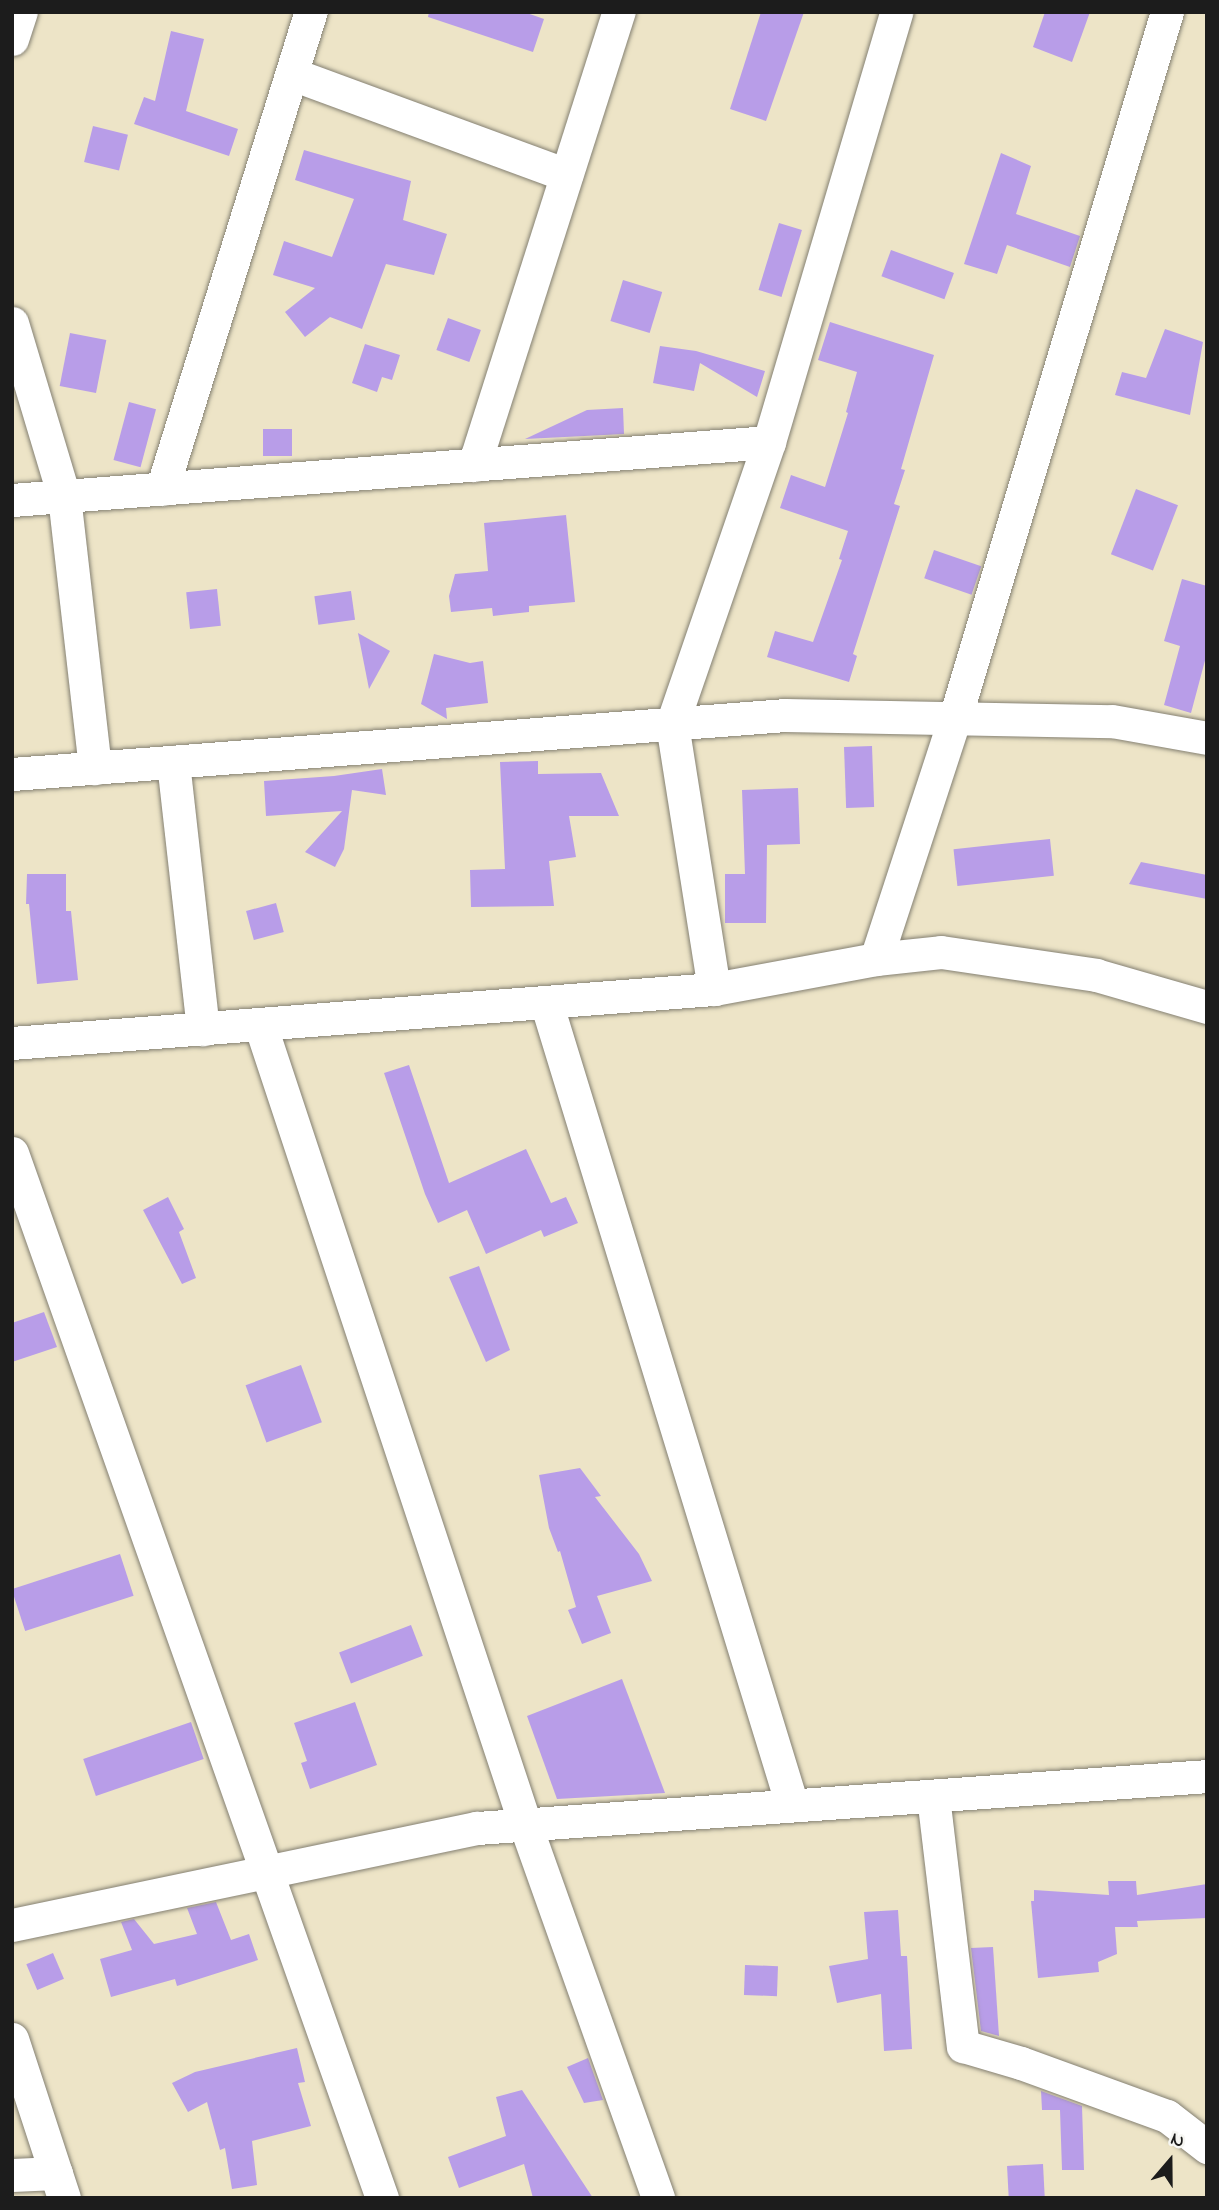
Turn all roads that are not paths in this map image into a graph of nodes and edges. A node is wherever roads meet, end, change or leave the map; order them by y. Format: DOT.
graph roads {
  1 [pos="21,12"];
  2 [pos="311,12"];
  3 [pos="619,12"];
  4 [pos="897,12"];
  5 [pos="1167,12"];
  6 [pos="12,39"];
  7 [pos="292,74"];
  8 [pos="566,175"];
  9 [pos="12,323"];
  10 [pos="769,442"];
  11 [pos="474,465"];
  12 [pos="162,489"];
  13 [pos="64,496"];
  14 [pos="12,500"];
  15 [pos="955,718"];
  16 [pos="672,724"];
  17 [pos="1207,738"];
  18 [pos="173,762"];
  19 [pos="95,768"];
  20 [pos="12,774"];
  21 [pos="876,959"];
  22 [pos="714,989"];
  23 [pos="546,1002"];
  24 [pos="1207,1007"];
  25 [pos="260,1024"];
  26 [pos="203,1029"];
  27 [pos="12,1043"];
  28 [pos="12,1153"];
  29 [pos="1207,1776"];
  30 [pos="933,1796"];
  31 [pos="792,1805"];
  32 [pos="525,1824"];
  33 [pos="266,1871"];
  34 [pos="12,1925"];
  35 [pos="12,2039"];
  36 [pos="1207,2147"];
  37 [pos="12,2175"];
  38 [pos="60,2185"];
  39 [pos="382,2198"];
  40 [pos="658,2198"];
  1 -- 6 [label="street"];
  2 -- 7 [label="street"];
  3 -- 8 [label="street"];
  4 -- 10 [label="street"];
  5 -- 15 [label="street"];
  7 -- 8 [label="street"];
  7 -- 12 [label="street"];
  8 -- 11 [label="street"];
  9 -- 13 [label="street"];
  10 -- 11 [label="street"];
  10 -- 16 [label="street"];
  11 -- 12 [label="street"];
  12 -- 13 [label="street"];
  13 -- 14 [label="street"];
  13 -- 19 [label="street"];
  15 -- 16 [label="street"];
  15 -- 17 [label="street"];
  15 -- 21 [label="street"];
  16 -- 18 [label="street"];
  16 -- 22 [label="street"];
  18 -- 19 [label="street"];
  18 -- 26 [label="street"];
  19 -- 20 [label="street"];
  21 -- 22 [label="street"];
  21 -- 24 [label="street"];
  22 -- 23 [label="street"];
  23 -- 25 [label="street"];
  23 -- 31 [label="street"];
  25 -- 26 [label="street"];
  25 -- 32 [label="street"];
  26 -- 27 [label="street"];
  28 -- 33 [label="street"];
  29 -- 30 [label="street"];
  30 -- 31 [label="street"];
  30 -- 36 [label="street"];
  31 -- 32 [label="street"];
  32 -- 33 [label="street"];
  32 -- 40 [label="street"];
  33 -- 34 [label="street"];
  33 -- 39 [label="street"];
  35 -- 38 [label="street"];
  37 -- 38 [label="street"];
}
